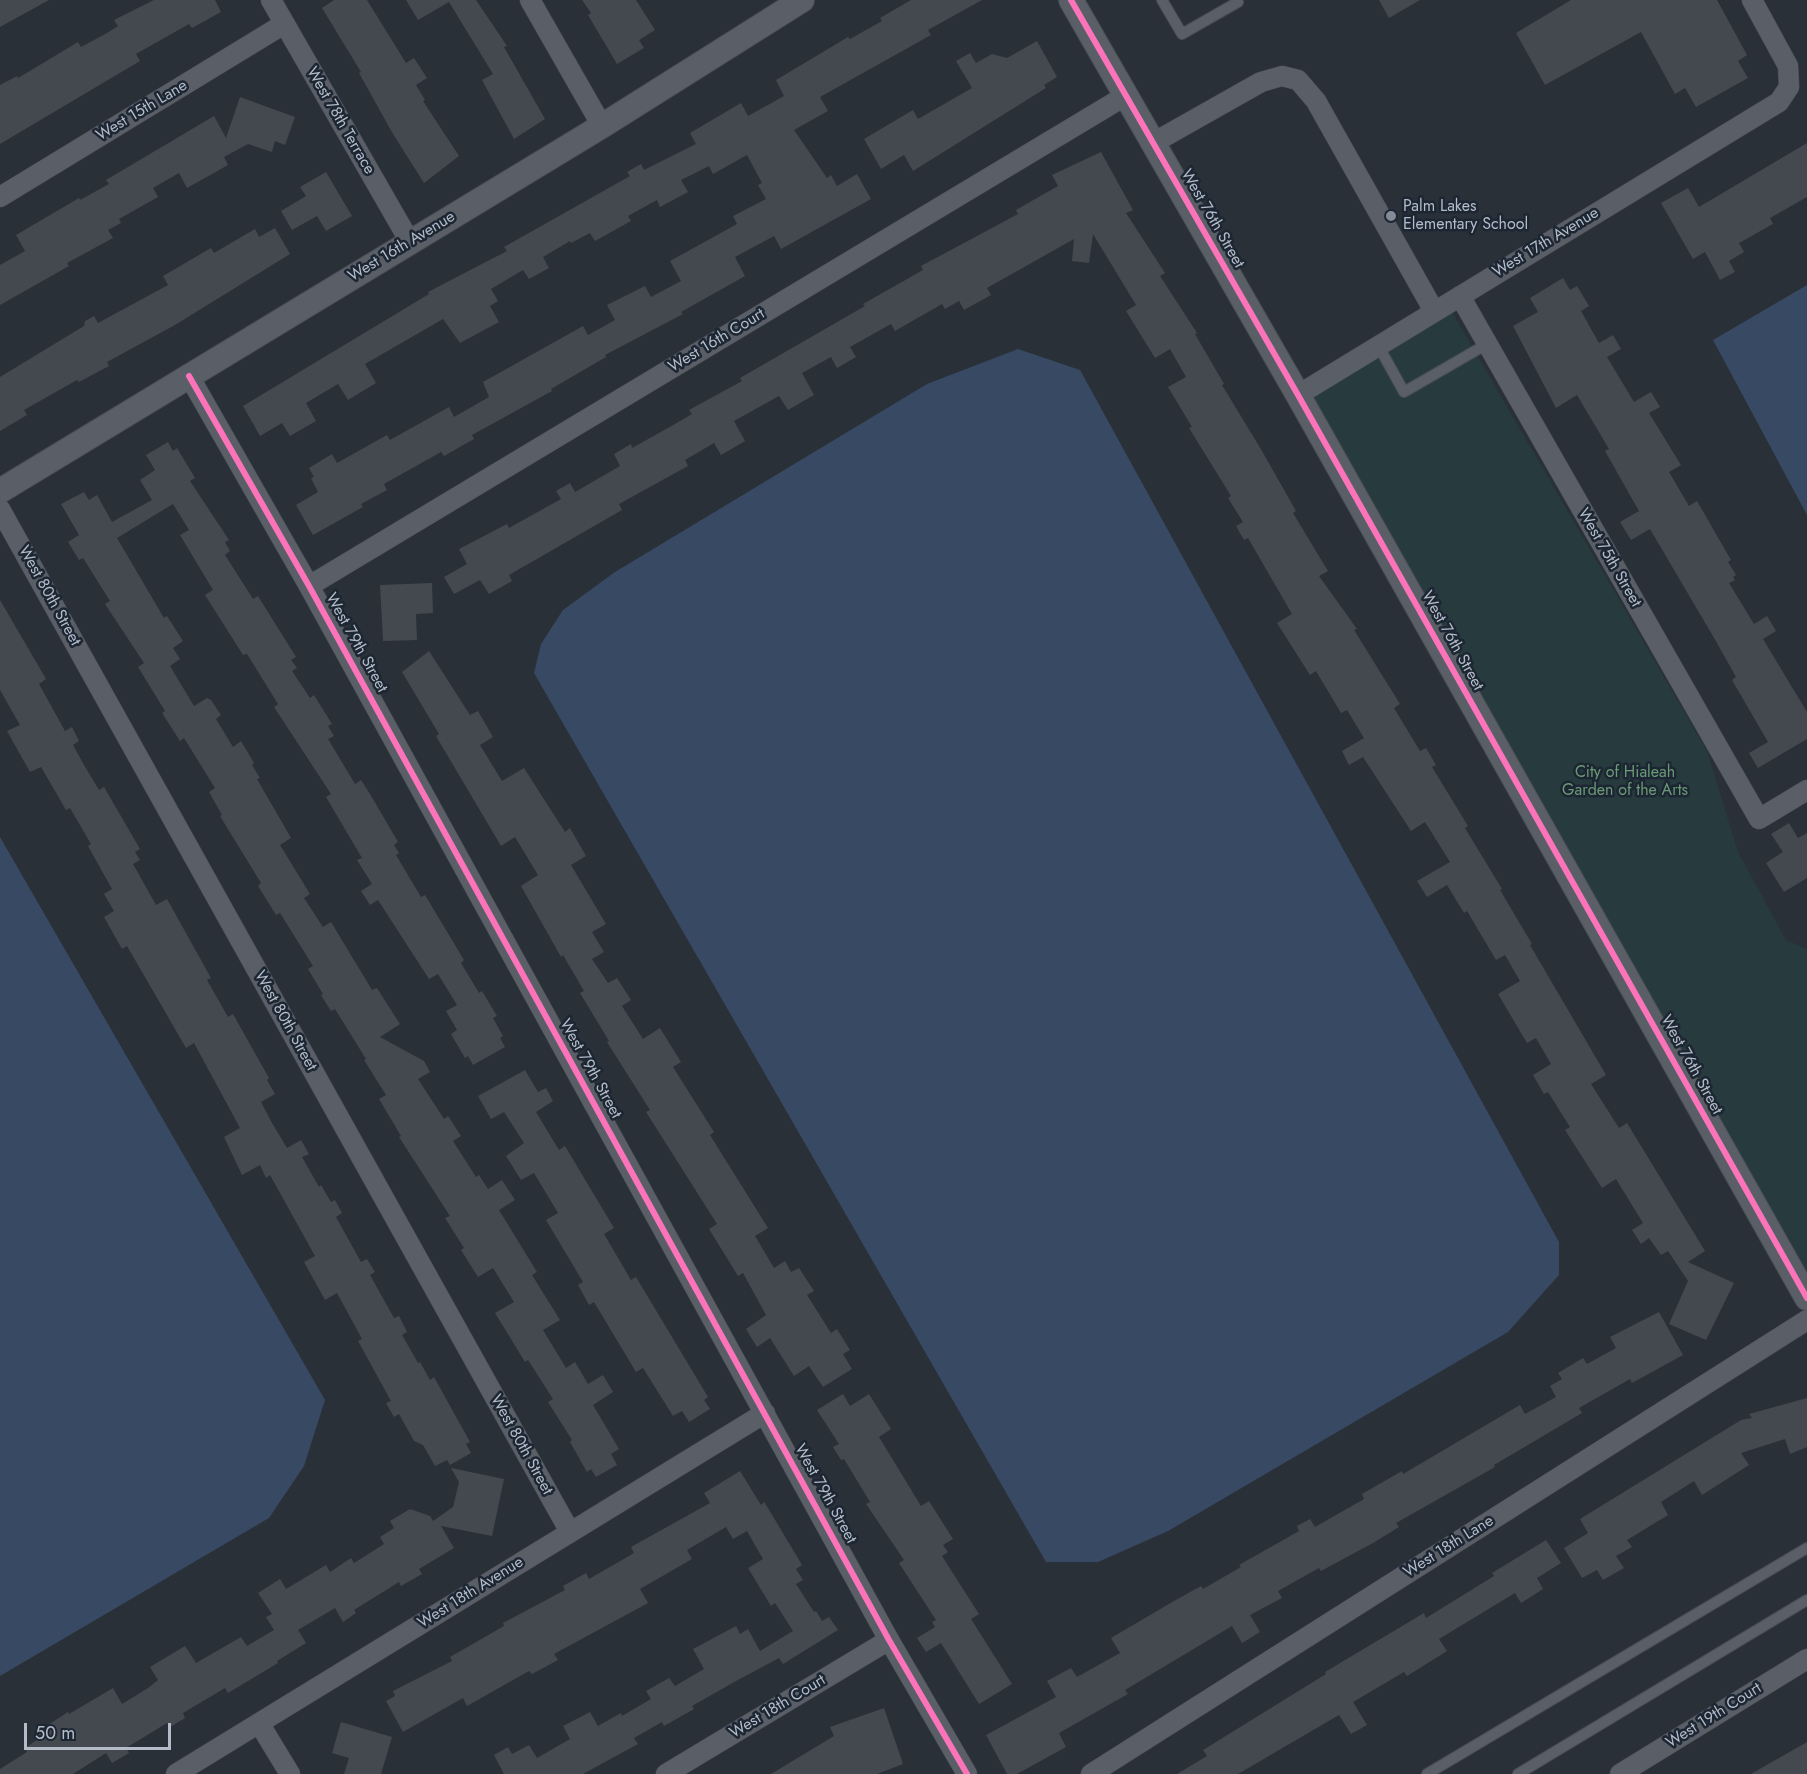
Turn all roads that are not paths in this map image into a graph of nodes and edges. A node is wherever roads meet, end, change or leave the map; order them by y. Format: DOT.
graph roads {
  1 [pos="270,0"];
  2 [pos="530,0"];
  3 [pos="1071,0"];
  4 [pos="1162,0"];
  5 [pos="1237,0"];
  6 [pos="1752,0"];
  7 [pos="797,1"];
  8 [pos="284,24"];
  9 [pos="1125,96"];
  10 [pos="602,126"];
  11 [pos="1153,143"];
  12 [pos="0,197"];
  13 [pos="410,242"];
  14 [pos="1460,296"];
  15 [pos="1434,311"];
  16 [pos="1487,344"];
  17 [pos="1379,347"];
  18 [pos="189,376"];
  19 [pos="1298,395"];
  20 [pos="0,491"];
  21 [pos="0,509"];
  22 [pos="309,586"];
  23 [pos="1807,790"];
  24 [pos="1807,1298"];
  25 [pos="1807,1320"];
  26 [pos="765,1413"];
  27 [pos="570,1533"];
  28 [pos="1807,1548"];
  29 [pos="1807,1600"];
  30 [pos="889,1640"];
  31 [pos="1807,1659"];
  32 [pos="259,1723"];
  33 [pos="176,1774"];
  34 [pos="291,1774"];
  35 [pos="666,1774"];
  36 [pos="967,1774"];
  37 [pos="1091,1774"];
  38 [pos="1427,1774"];
  39 [pos="1518,1774"];
  40 [pos="1620,1774"];
  1 -- 8 [label="street, West 78th Terrace"];
  2 -- 10 [label="street"];
  3 -- 9 [label="street, West 76th Street"];
  4 -- 5 [label="lane"];
  6 -- 14 [label="street, West 17th Avenue"];
  7 -- 10 [label="street, West 16th Avenue"];
  8 -- 12 [label="street, West 15th Lane"];
  8 -- 13 [label="street, West 78th Terrace"];
  9 -- 11 [label="street, West 76th Street"];
  9 -- 22 [label="street, West 16th Court"];
  10 -- 13 [label="street, West 16th Avenue"];
  11 -- 15 [label="street"];
  11 -- 19 [label="street, West 76th Street"];
  13 -- 18 [label="street, West 16th Avenue"];
  14 -- 15 [label="street, West 17th Avenue"];
  14 -- 16 [label="street, West 75th Street"];
  15 -- 17 [label="street, West 17th Avenue"];
  16 -- 17 [label="lane"];
  16 -- 23 [label="street, West 75th Street"];
  17 -- 19 [label="street, West 17th Avenue"];
  18 -- 20 [label="street, West 16th Avenue"];
  18 -- 22 [label="street, West 79th Street"];
  19 -- 24 [label="street, West 76th Street"];
  21 -- 27 [label="street, West 80th Street"];
  22 -- 26 [label="street, West 79th Street"];
  25 -- 37 [label="street, West 18th Lane"];
  26 -- 27 [label="street, West 18th Avenue"];
  26 -- 30 [label="street, West 79th Street"];
  27 -- 32 [label="street, West 18th Avenue"];
  28 -- 38 [label="lane"];
  29 -- 39 [label="lane"];
  30 -- 35 [label="street, West 18th Court"];
  30 -- 36 [label="street, West 79th Street"];
  31 -- 40 [label="street, West 19th Court"];
  32 -- 33 [label="street, West 18th Avenue"];
  32 -- 34 [label="street"];
}
